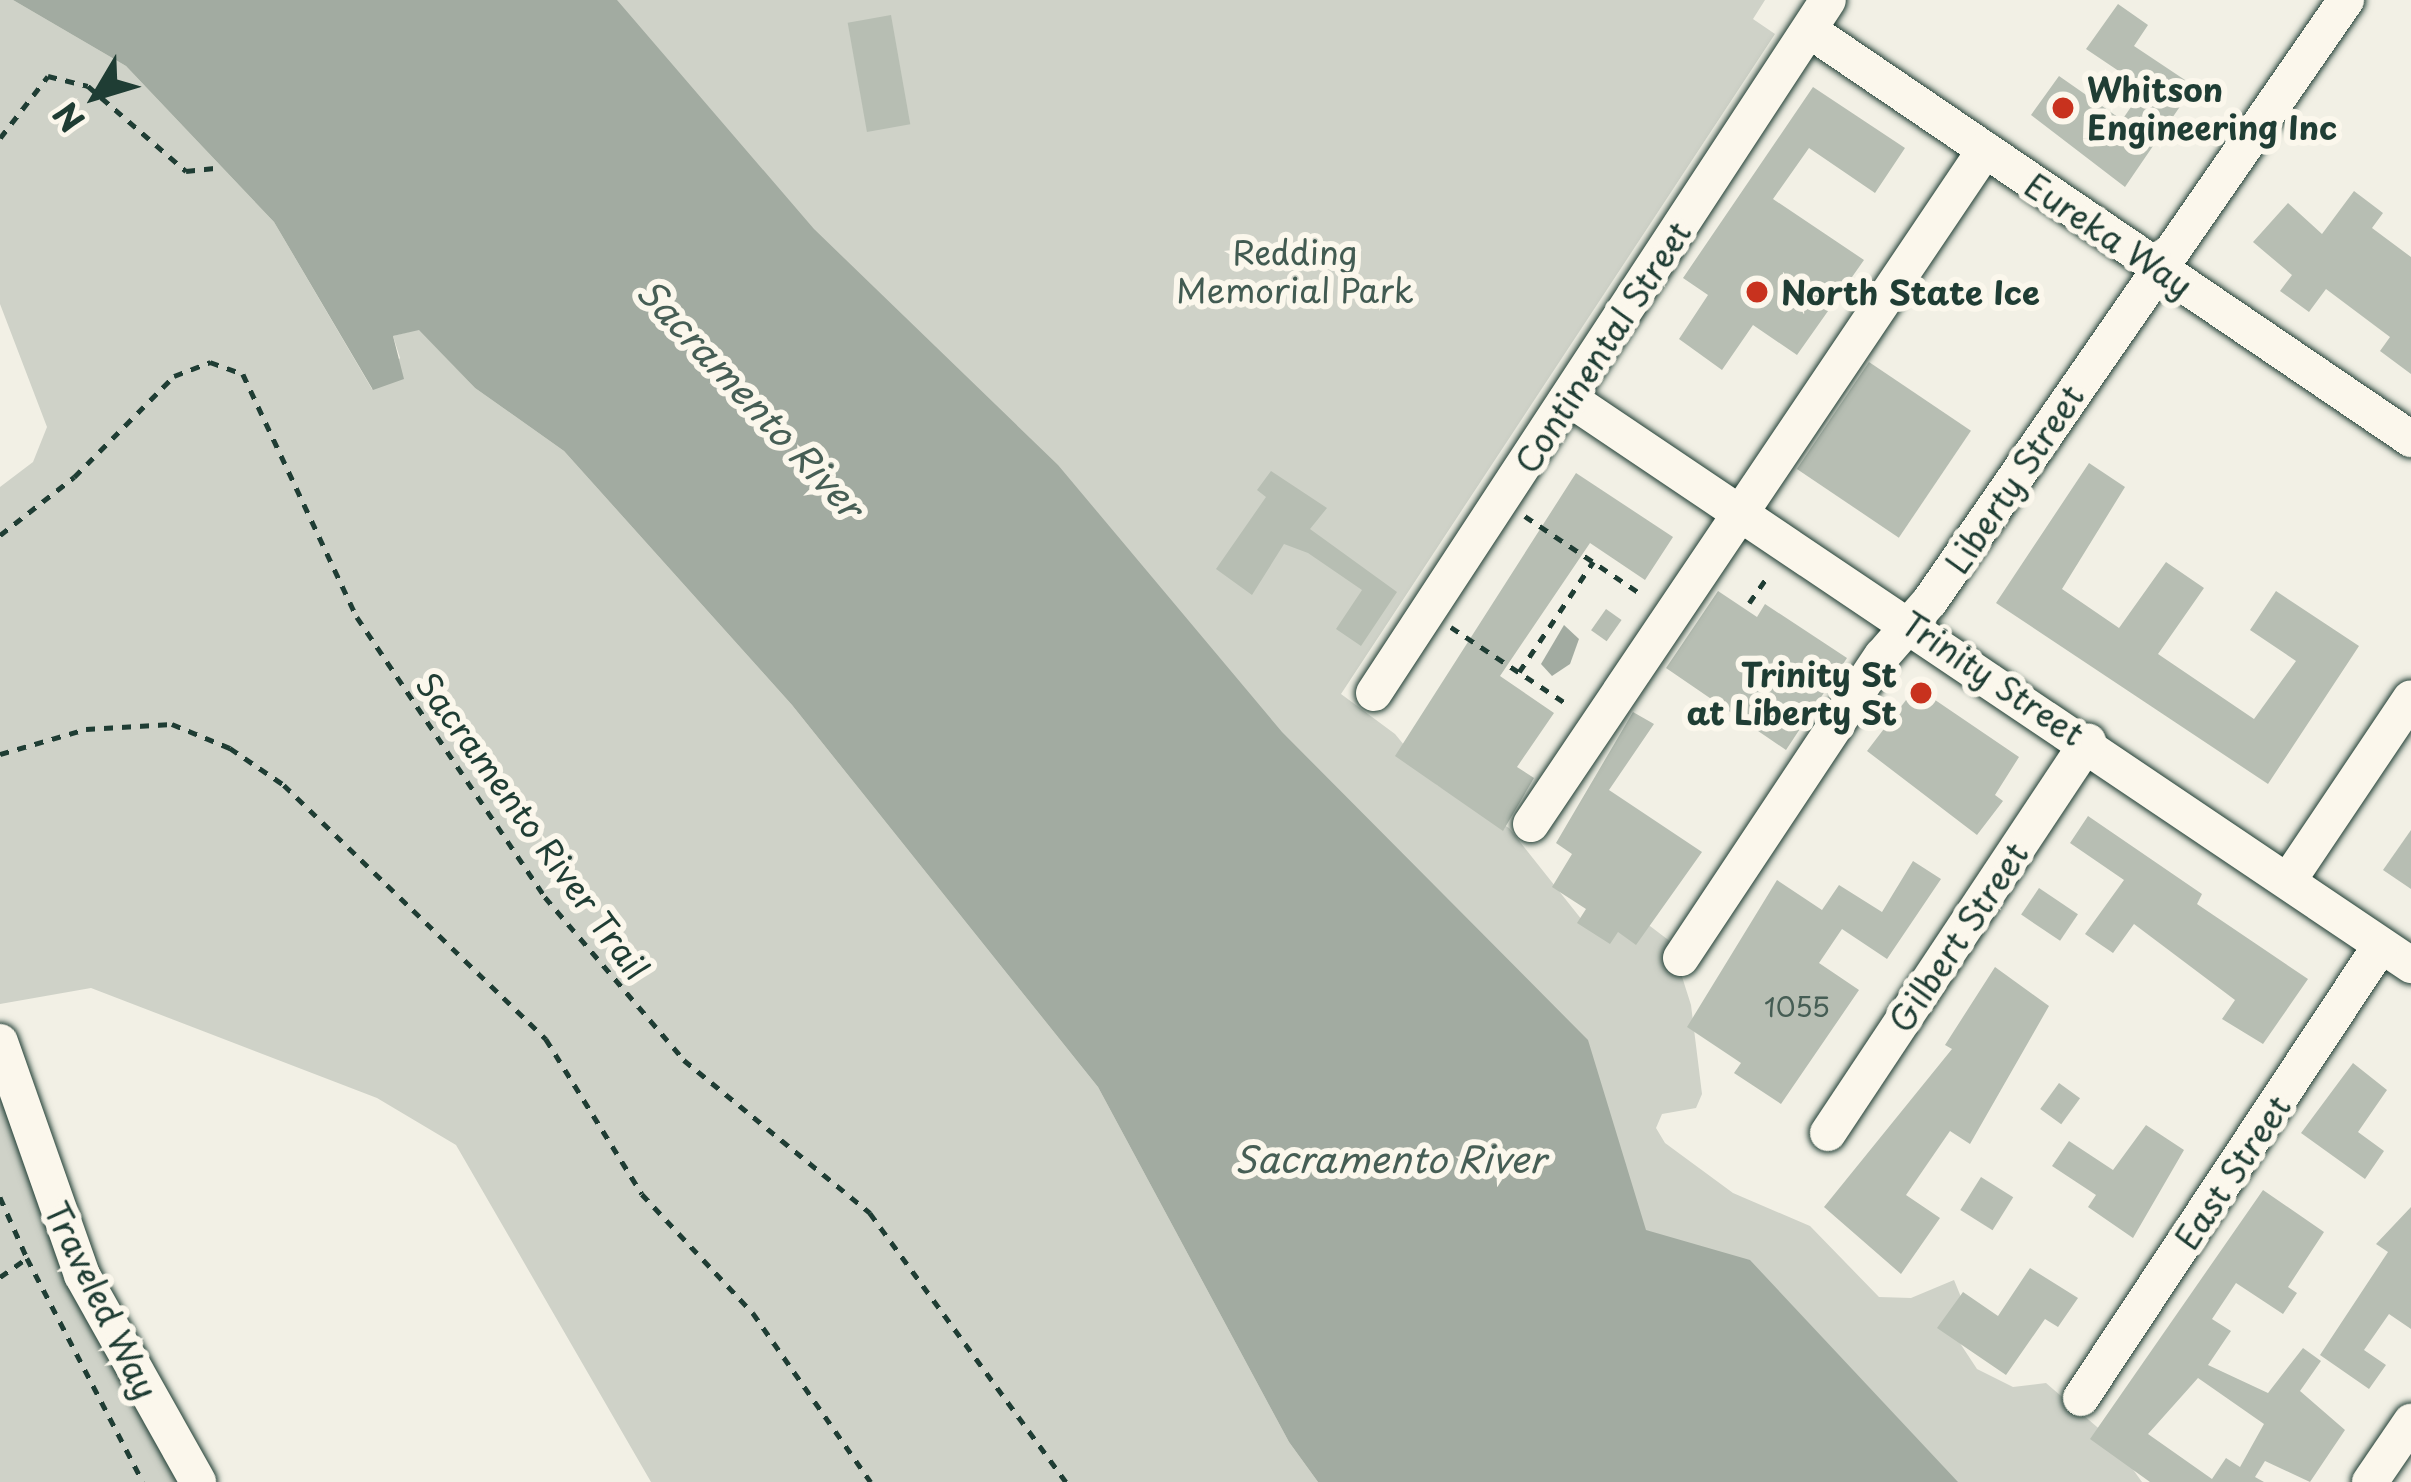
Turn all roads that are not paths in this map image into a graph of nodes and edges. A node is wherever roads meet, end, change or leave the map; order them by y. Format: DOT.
graph roads {
  1 [pos="2346,0"];
  2 [pos="1818,15"];
  3 [pos="1985,150"];
  4 [pos="2161,271"];
  5 [pos="1570,399"];
  6 [pos="2411,439"];
  7 [pos="1742,513"];
  8 [pos="1912,623"];
  9 [pos="1374,694"];
  10 [pos="2411,698"];
  11 [pos="2088,742"];
  12 [pos="1531,824"];
  13 [pos="2288,880"];
  14 [pos="2396,955"];
  15 [pos="1681,958"];
  16 [pos="0,1042"];
  17 [pos="1828,1133"];
  18 [pos="2080,1399"];
  19 [pos="2411,1422"];
  20 [pos="198,1482"];
  21 [pos="2371,1482"];
  1 -- 4 [label="street, Liberty Street"];
  2 -- 3 [label="street, Eureka Way"];
  2 -- 5 [label="street, Continental Street"];
  3 -- 4 [label="street, Eureka Way"];
  3 -- 7 [label="street"];
  4 -- 6 [label="street, Eureka Way"];
  4 -- 8 [label="street, Liberty Street"];
  5 -- 7 [label="street, Trinity Street"];
  5 -- 9 [label="street, Continental Street"];
  7 -- 8 [label="street, Trinity Street"];
  7 -- 12 [label="street"];
  8 -- 11 [label="street, Trinity Street"];
  8 -- 15 [label="street, Liberty Street"];
  10 -- 13 [label="street"];
  11 -- 13 [label="street, Trinity Street"];
  11 -- 17 [label="street, Gilbert Street"];
  13 -- 14 [label="street, Trinity Street"];
  14 -- 18 [label="street, East Street"];
  16 -- 20 [label="street, Traveled Way"];
  19 -- 21 [label="street"];
}
